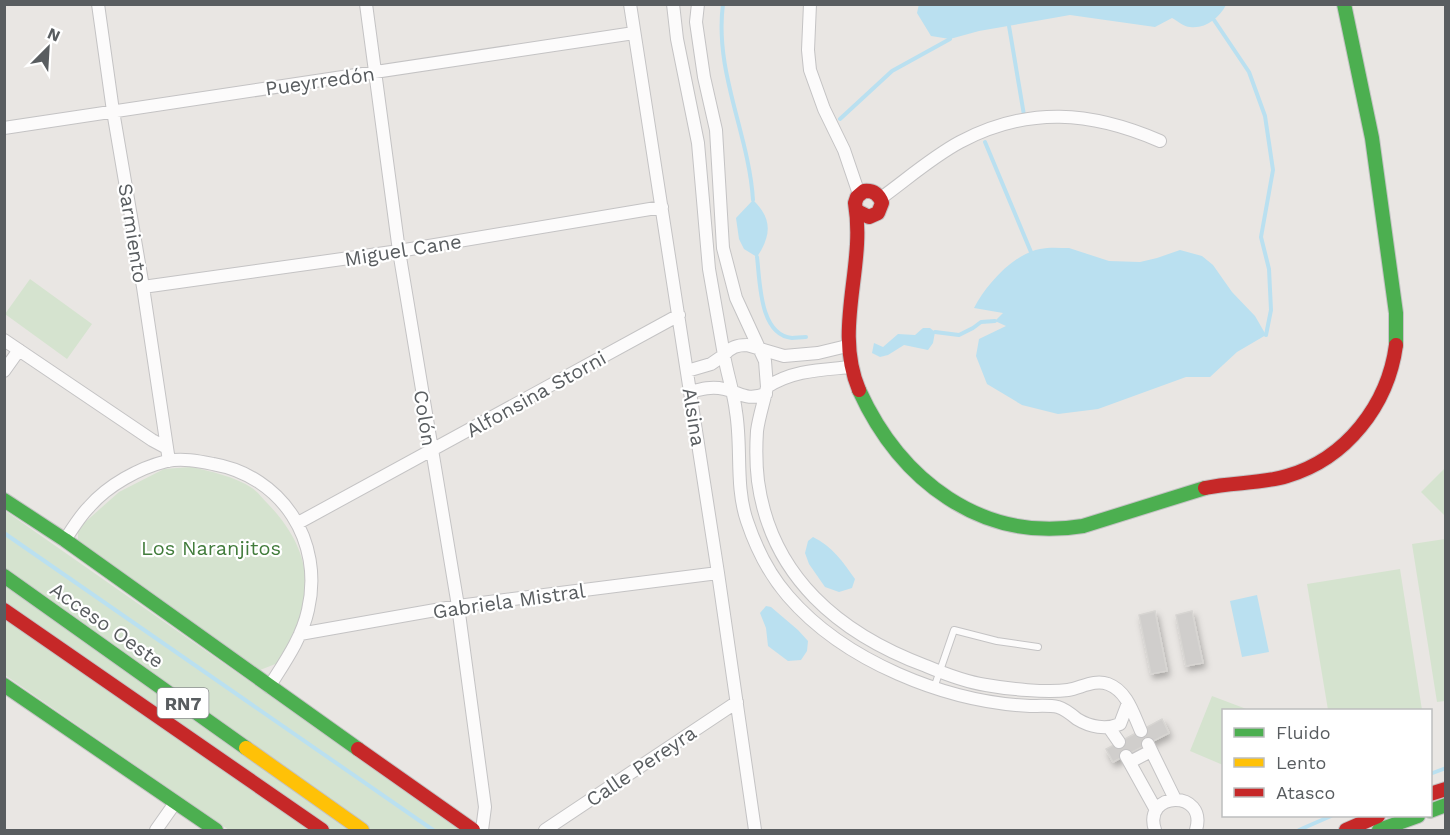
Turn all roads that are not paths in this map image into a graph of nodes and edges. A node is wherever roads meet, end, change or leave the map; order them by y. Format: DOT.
graph roads {
  1 [pos="98,4"];
  2 [pos="366,4"];
  3 [pos="630,4"];
  4 [pos="673,4"];
  5 [pos="698,4"];
  6 [pos="810,4"];
  7 [pos="1344,4"];
  8 [pos="634,33"];
  9 [pos="375,73"];
  10 [pos="113,111"];
  11 [pos="4,128"];
  12 [pos="1160,141"];
  13 [pos="859,194"];
  14 [pos="881,198"];
  15 [pos="662,207"];
  16 [pos="858,212"];
  17 [pos="873,216"];
  18 [pos="399,251"];
  19 [pos="857,256"];
  20 [pos="143,287"];
  21 [pos="679,315"];
  22 [pos="4,340"];
  23 [pos="848,346"];
  24 [pos="759,348"];
  25 [pos="19,350"];
  26 [pos="724,355"];
  27 [pos="851,367"];
  28 [pos="4,371"];
  29 [pos="687,371"];
  30 [pos="766,390"];
  31 [pos="731,391"];
  32 [pos="690,392"];
  33 [pos="165,447"];
  34 [pos="431,452"];
  35 [pos="169,461"];
  36 [pos="4,500"];
  37 [pos="298,523"];
  38 [pos="64,540"];
  39 [pos="718,573"];
  40 [pos="4,576"];
  41 [pos="458,606"];
  42 [pos="4,610"];
  43 [pos="300,634"];
  44 [pos="1038,647"];
  45 [pos="939,672"];
  46 [pos="268,687"];
  47 [pos="934,688"];
  48 [pos="6,689"];
  49 [pos="1048,690"];
  50 [pos="736,702"];
  51 [pos="1128,704"];
  52 [pos="1048,706"];
  53 [pos="1110,729"];
  54 [pos="1141,730"];
  55 [pos="1119,742"];
  56 [pos="1175,799"];
  57 [pos="176,803"];
  58 [pos="1446,805"];
  59 [pos="1156,810"];
  60 [pos="1432,811"];
  61 [pos="1376,817"];
  62 [pos="1415,817"];
  63 [pos="156,831"];
  64 [pos="216,831"];
  65 [pos="322,831"];
  66 [pos="362,831"];
  67 [pos="473,831"];
  68 [pos="482,831"];
  69 [pos="545,831"];
  70 [pos="755,831"];
  71 [pos="1155,831"];
  72 [pos="1196,831"];
  73 [pos="1346,831"];
  74 [pos="1379,831"];
  1 -- 10 [label="street, Sarmiento"];
  2 -- 9 [label="street, Colón"];
  3 -- 8 [label="street, Alsina"];
  4 -- 26 [label="street"];
  5 -- 24 [label="street"];
  6 -- 13 [label="street"];
  7 -- 27 [label="main road"];
  8 -- 9 [label="street, Pueyrredón"];
  8 -- 15 [label="street, Alsina"];
  9 -- 10 [label="street, Pueyrredón"];
  9 -- 18 [label="street, Colón"];
  10 -- 11 [label="street, Pueyrredón"];
  10 -- 20 [label="street, Sarmiento"];
  12 -- 14 [label="street"];
  13 -- 14 [label="main road"];
  13 -- 16 [label="main road"];
  14 -- 17 [label="main road"];
  15 -- 18 [label="street, Miguel Cane"];
  15 -- 21 [label="street, Alsina"];
  16 -- 17 [label="main road"];
  16 -- 19 [label="main road"];
  17 -- 19 [label="street"];
  18 -- 20 [label="street, Miguel Cane"];
  18 -- 34 [label="street, Colón"];
  19 -- 23 [label="main road"];
  20 -- 33 [label="street, Sarmiento"];
  21 -- 29 [label="street, Alsina"];
  21 -- 34 [label="street, Alfonsina Storni"];
  22 -- 25 [label="street"];
  23 -- 24 [label="street"];
  23 -- 27 [label="main road"];
  24 -- 26 [label="street"];
  24 -- 30 [label="street"];
  25 -- 28 [label="street"];
  25 -- 33 [label="street"];
  26 -- 29 [label="street"];
  26 -- 31 [label="street"];
  27 -- 30 [label="street"];
  29 -- 32 [label="street, Alsina"];
  30 -- 31 [label="street"];
  30 -- 45 [label="street"];
  31 -- 32 [label="street"];
  31 -- 47 [label="street"];
  32 -- 39 [label="street, Alsina"];
  33 -- 35 [label="street, Sarmiento"];
  34 -- 37 [label="street, Alfonsina Storni"];
  34 -- 41 [label="street, Colón"];
  35 -- 37 [label="street"];
  35 -- 38 [label="street"];
  36 -- 38 [label="main road"];
  37 -- 43 [label="street"];
  38 -- 46 [label="main road"];
  39 -- 41 [label="street, Gabriela Mistral"];
  39 -- 50 [label="street, Alsina"];
  40 -- 66 [label="main road, Acceso Oeste / RN7"];
  41 -- 43 [label="street, Gabriela Mistral"];
  41 -- 68 [label="street, Colón"];
  42 -- 65 [label="main road, RN7"];
  43 -- 46 [label="street"];
  44 -- 45 [label="lane"];
  45 -- 47 [label="lane"];
  45 -- 49 [label="street"];
  46 -- 67 [label="main road"];
  47 -- 52 [label="street"];
  48 -- 57 [label="main road"];
  49 -- 51 [label="street"];
  49 -- 52 [label="street"];
  50 -- 69 [label="street, Calle Pereyra"];
  50 -- 70 [label="street, Alsina"];
  51 -- 53 [label="street"];
  51 -- 54 [label="street"];
  52 -- 53 [label="street"];
  53 -- 55 [label="street"];
  56 -- 59 [label="street"];
  56 -- 59 [label="street"];
  56 -- 72 [label="street"];
  57 -- 63 [label="street"];
  57 -- 64 [label="main road"];
  58 -- 60 [label="main road"];
  59 -- 71 [label="street"];
  61 -- 73 [label="main road"];
  62 -- 74 [label="main road"];
}
